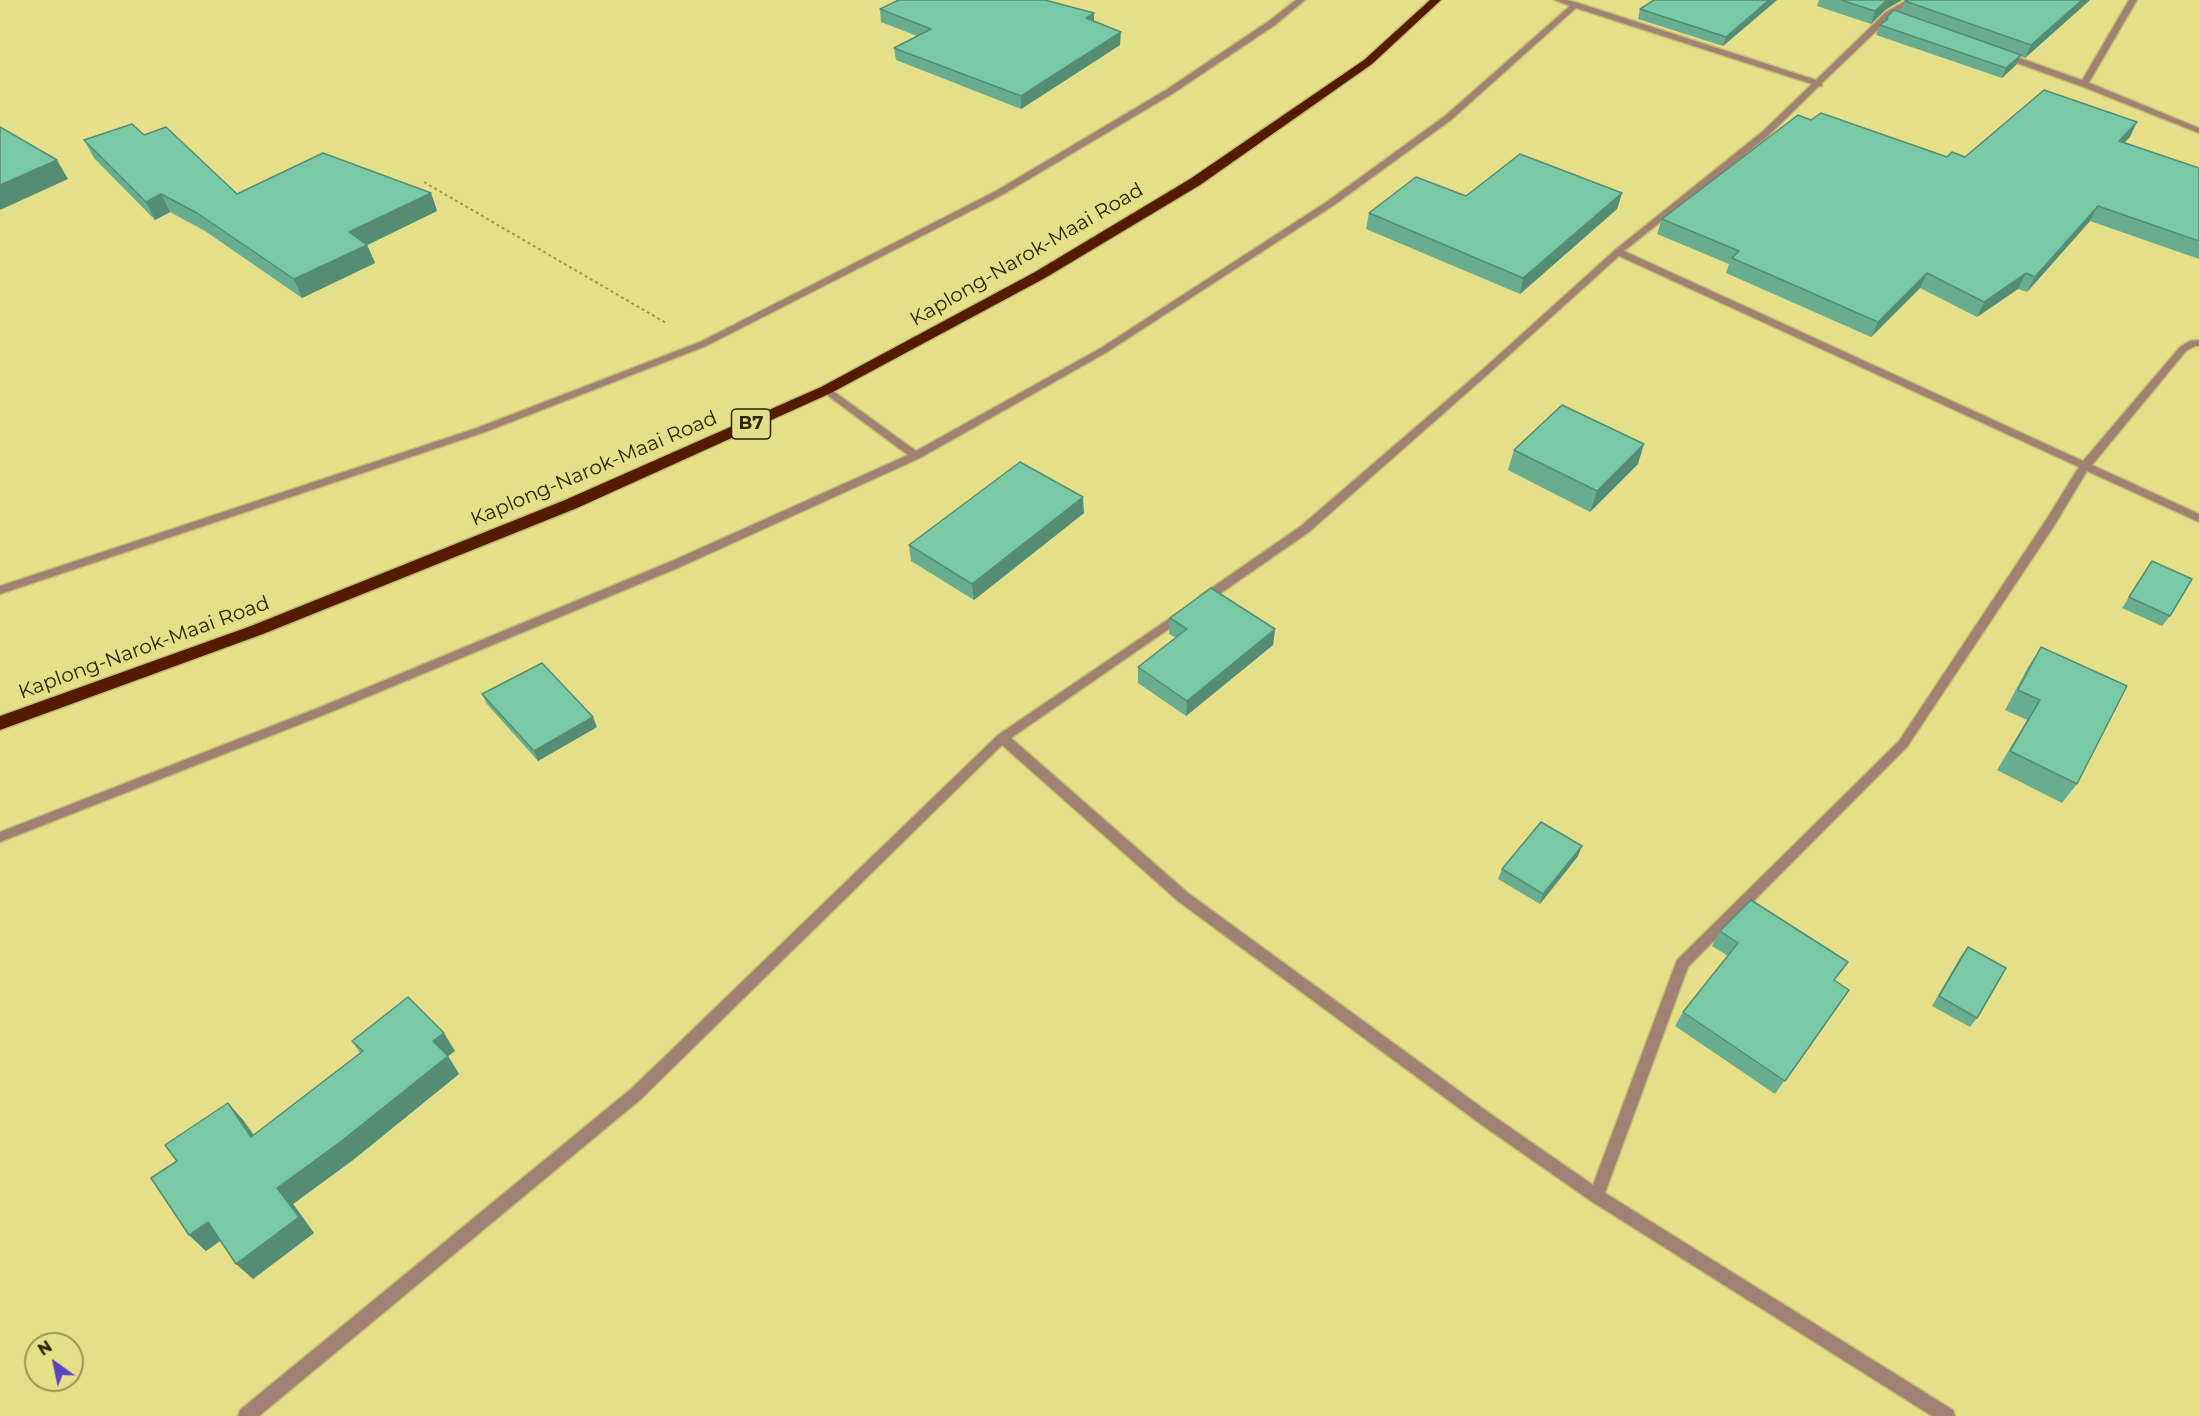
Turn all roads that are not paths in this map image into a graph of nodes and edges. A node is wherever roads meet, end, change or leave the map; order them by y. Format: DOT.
graph roads {
  1 [pos="1301,0"];
  2 [pos="1436,0"];
  3 [pos="1559,0"];
  4 [pos="1912,0"];
  5 [pos="2133,0"];
  6 [pos="1575,5"];
  7 [pos="1889,14"];
  8 [pos="1900,18"];
  9 [pos="1997,53"];
  10 [pos="1819,84"];
  11 [pos="2084,84"];
  12 [pos="2199,131"];
  13 [pos="1618,252"];
  14 [pos="2199,343"];
  15 [pos="826,390"];
  16 [pos="916,456"];
  17 [pos="2085,467"];
  18 [pos="2199,518"];
  19 [pos="0,591"];
  20 [pos="1197,603"];
  21 [pos="1188,610"];
  22 [pos="0,723"];
  23 [pos="1002,738"];
  24 [pos="0,837"];
  25 [pos="1596,1196"];
  26 [pos="246,1416"];
  27 [pos="1947,1416"];
  1 -- 19 [label="street"];
  2 -- 15 [label="highway, Kaplong-Narok-Maai Road / B7"];
  3 -- 6 [label="street"];
  4 -- 7 [label="street"];
  5 -- 11 [label="street"];
  6 -- 10 [label="street"];
  6 -- 16 [label="street"];
  7 -- 8 [label="street"];
  7 -- 10 [label="street"];
  9 -- 11 [label="street"];
  10 -- 13 [label="street"];
  11 -- 12 [label="street"];
  13 -- 17 [label="street"];
  13 -- 20 [label="street"];
  14 -- 17 [label="street"];
  15 -- 16 [label="street"];
  15 -- 22 [label="highway, Kaplong-Narok-Maai Road / B7"];
  16 -- 24 [label="street"];
  17 -- 18 [label="street"];
  17 -- 25 [label="street"];
  21 -- 23 [label="street"];
  23 -- 25 [label="street"];
  23 -- 26 [label="street"];
  25 -- 27 [label="street"];
}
